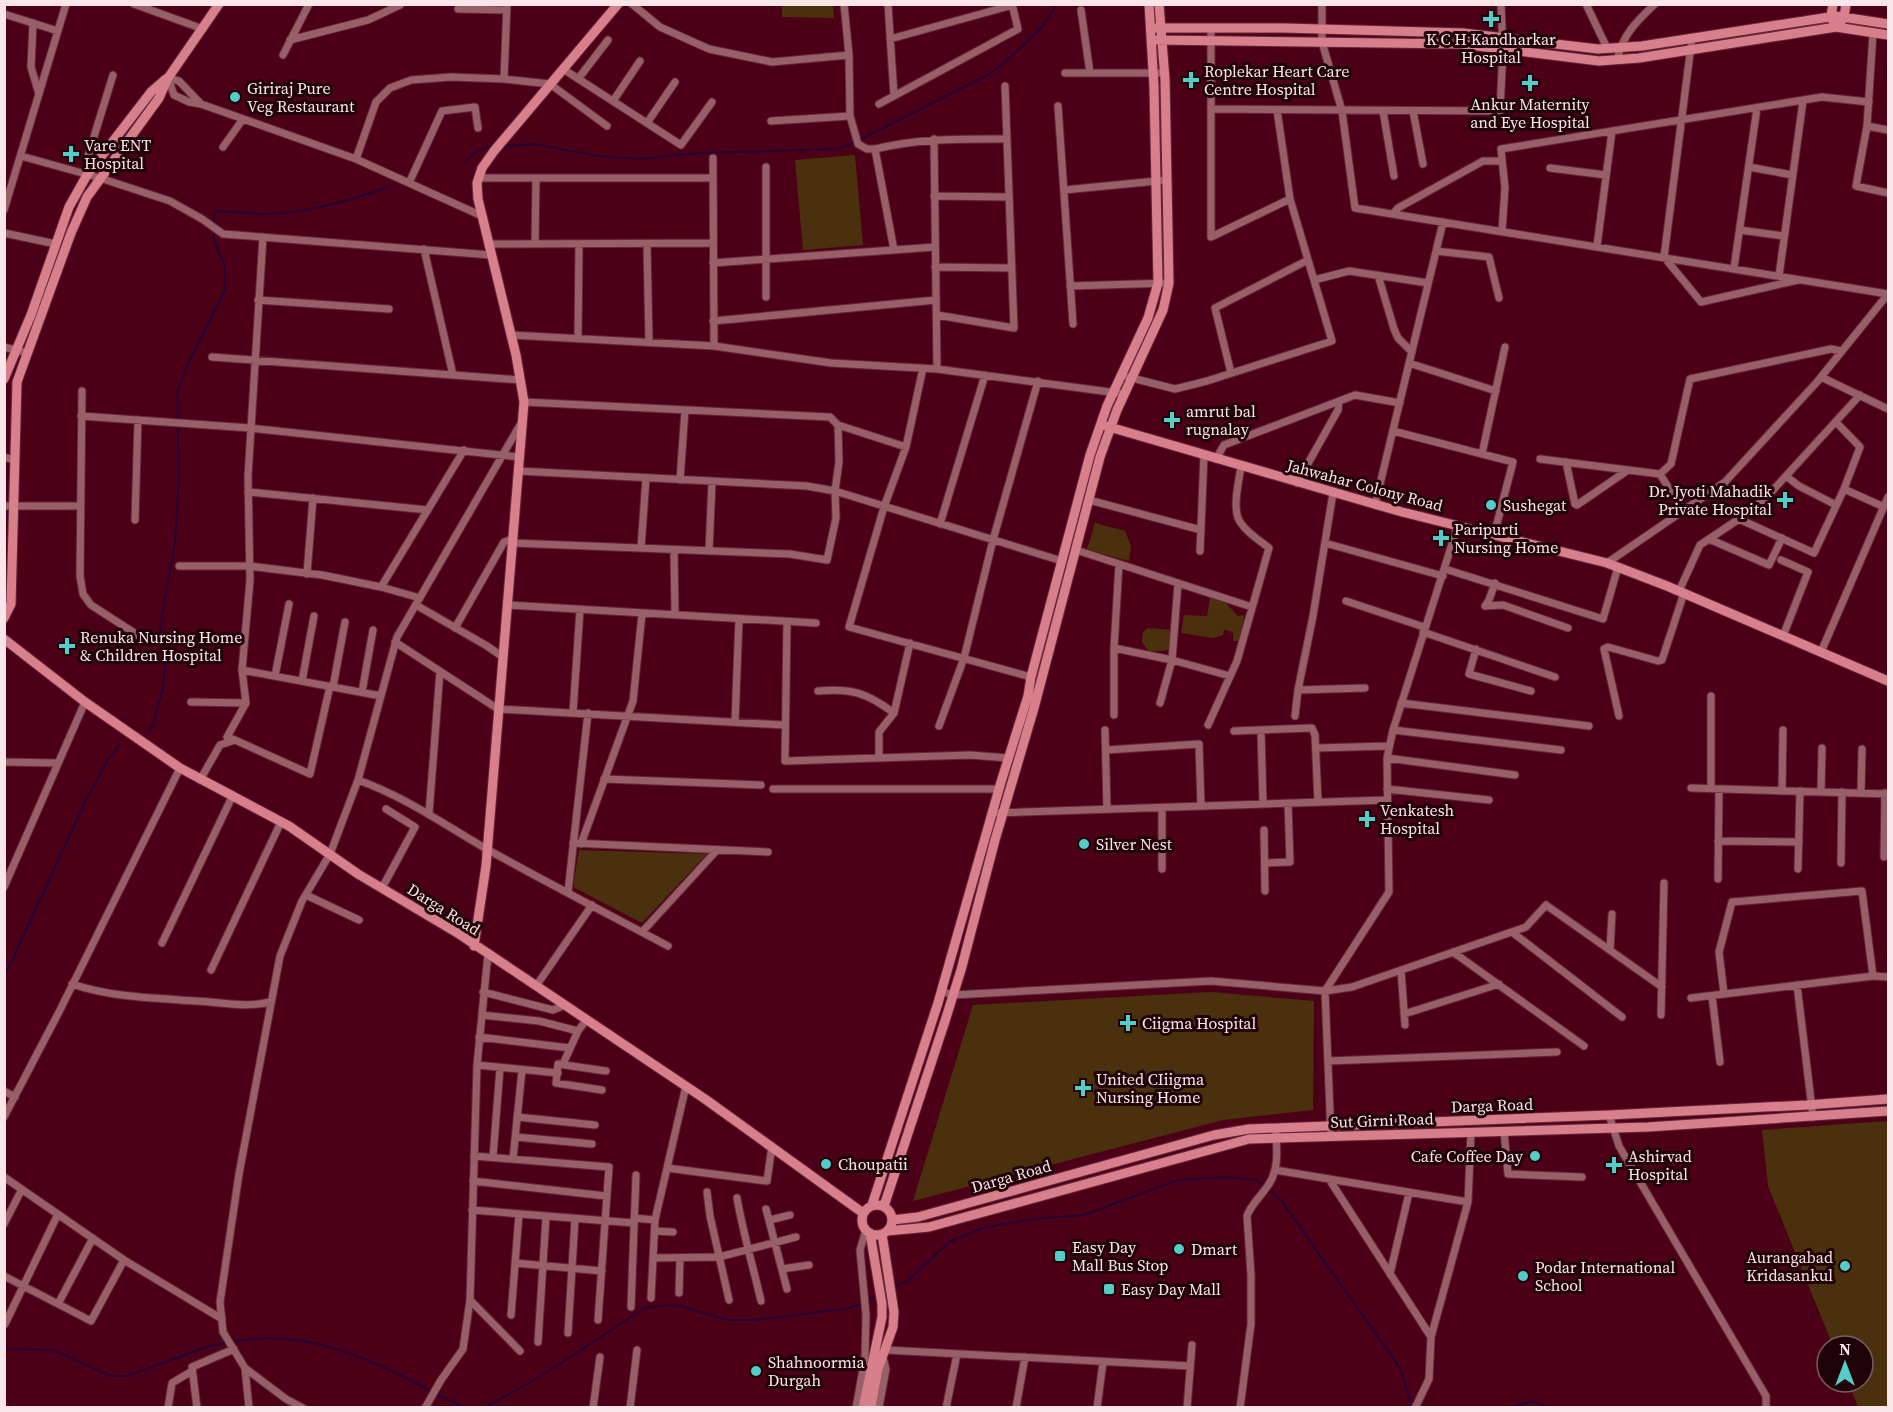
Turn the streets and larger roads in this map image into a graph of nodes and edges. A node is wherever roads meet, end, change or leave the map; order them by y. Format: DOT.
graph roads {
  1 [pos="66,4"];
  2 [pos="134,4"];
  3 [pos="219,4"];
  4 [pos="309,4"];
  5 [pos="399,4"];
  6 [pos="618,4"];
  7 [pos="632,4"];
  8 [pos="844,4"];
  9 [pos="888,4"];
  10 [pos="1149,4"];
  11 [pos="1159,4"];
  12 [pos="1322,4"];
  13 [pos="1502,4"];
  14 [pos="1586,4"];
  15 [pos="1655,4"];
  16 [pos="1833,4"];
  17 [pos="1846,4"];
  18 [pos="1012,5"];
  19 [pos="507,7"];
  20 [pos="458,9"];
  21 [pos="1081,10"];
  22 [pos="4,14"];
  23 [pos="1831,16"];
  24 [pos="1844,17"];
  25 [pos="33,23"];
  26 [pos="1888,24"];
  27 [pos="1836,27"];
  28 [pos="1150,28"];
  29 [pos="1161,28"];
  30 [pos="1210,28"];
  31 [pos="203,29"];
  32 [pos="1322,29"];
  33 [pos="58,31"];
  34 [pos="1874,33"];
  35 [pos="1888,35"];
  36 [pos="1502,38"];
  37 [pos="1692,38"];
  38 [pos="890,39"];
  39 [pos="290,40"];
  40 [pos="608,40"];
  41 [pos="1151,40"];
  42 [pos="1162,40"];
  43 [pos="1210,40"];
  44 [pos="1322,42"];
  45 [pos="1620,47"];
  46 [pos="1607,48"];
  47 [pos="1503,49"];
  48 [pos="1690,49"];
  49 [pos="283,54"];
  50 [pos="849,55"];
  51 [pos="1617,60"];
  52 [pos="640,61"];
  53 [pos="563,69"];
  54 [pos="1065,73"];
  55 [pos="1090,73"];
  56 [pos="1153,73"];
  57 [pos="1165,73"];
  58 [pos="113,75"];
  59 [pos="168,78"];
  60 [pos="504,79"];
  61 [pos="578,79"];
  62 [pos="675,82"];
  63 [pos="550,84"];
  64 [pos="1005,86"];
  65 [pos="39,95"];
  66 [pos="894,96"];
  67 [pos="1803,100"];
  68 [pos="613,101"];
  69 [pos="712,102"];
  70 [pos="1869,102"];
  71 [pos="201,104"];
  72 [pos="879,104"];
  73 [pos="1058,106"];
  74 [pos="1757,108"];
  75 [pos="1210,109"];
  76 [pos="1277,110"];
  77 [pos="1342,111"];
  78 [pos="1383,111"];
  79 [pos="1413,111"];
  80 [pos="850,116"];
  81 [pos="243,119"];
  82 [pos="1682,119"];
  83 [pos="771,121"];
  84 [pos="647,123"];
  85 [pos="608,126"];
  86 [pos="1867,126"];
  87 [pos="478,128"];
  88 [pos="1612,130"];
  89 [pos="1888,130"];
  90 [pos="934,139"];
  91 [pos="1007,139"];
  92 [pos="223,147"];
  93 [pos="876,149"];
  94 [pos="21,156"];
  95 [pos="713,158"];
  96 [pos="356,159"];
  97 [pos="1502,161"];
  98 [pos="96,164"];
  99 [pos="1423,164"];
  100 [pos="766,167"];
  101 [pos="1749,167"];
  102 [pos="1550,168"];
  103 [pos="87,175"];
  104 [pos="1606,175"];
  105 [pos="1792,175"];
  106 [pos="1394,176"];
  107 [pos="100,178"];
  108 [pos="478,178"];
  109 [pos="536,178"];
  110 [pos="712,178"];
  111 [pos="1167,180"];
  112 [pos="1156,181"];
  113 [pos="409,183"];
  114 [pos="1064,190"];
  115 [pos="1888,193"];
  116 [pos="934,196"];
  117 [pos="1009,197"];
  118 [pos="1290,199"];
  119 [pos="4,210"];
  120 [pos="1393,214"];
  121 [pos="482,216"];
  122 [pos="1443,222"];
  123 [pos="1740,230"];
  124 [pos="1502,231"];
  125 [pos="4,233"];
  126 [pos="1784,236"];
  127 [pos="263,237"];
  128 [pos="713,243"];
  129 [pos="56,244"];
  130 [pos="489,244"];
  131 [pos="535,244"];
  132 [pos="579,244"];
  133 [pos="647,244"];
  134 [pos="1598,246"];
  135 [pos="935,247"];
  136 [pos="424,249"];
  137 [pos="894,250"];
  138 [pos="1436,251"];
  139 [pos="491,255"];
  140 [pos="1664,257"];
  141 [pos="766,259"];
  142 [pos="1308,260"];
  143 [pos="713,263"];
  144 [pos="935,267"];
  145 [pos="1012,268"];
  146 [pos="1734,268"];
  147 [pos="1378,275"];
  148 [pos="1779,276"];
  149 [pos="1802,279"];
  150 [pos="1314,280"];
  151 [pos="1158,283"];
  152 [pos="1169,283"];
  153 [pos="1428,283"];
  154 [pos="1070,286"];
  155 [pos="1888,294"];
  156 [pos="766,297"];
  157 [pos="1499,298"];
  158 [pos="258,300"];
  159 [pos="936,300"];
  160 [pos="389,309"];
  161 [pos="937,315"];
  162 [pos="713,321"];
  163 [pos="1073,324"];
  164 [pos="511,335"];
  165 [pos="578,339"];
  166 [pos="649,342"];
  167 [pos="714,346"];
  168 [pos="4,347"];
  169 [pos="1505,348"];
  170 [pos="16,350"];
  171 [pos="1842,351"];
  172 [pos="1412,352"];
  173 [pos="28,353"];
  174 [pos="212,357"];
  175 [pos="254,360"];
  176 [pos="1409,363"];
  177 [pos="923,368"];
  178 [pos="937,369"];
  179 [pos="1231,373"];
  180 [pos="453,375"];
  181 [pos="985,375"];
  182 [pos="1121,375"];
  183 [pos="1821,377"];
  184 [pos="1132,378"];
  185 [pos="4,379"];
  186 [pos="520,380"];
  187 [pos="1038,381"];
  188 [pos="1496,390"];
  189 [pos="82,391"];
  190 [pos="1113,392"];
  191 [pos="1125,394"];
  192 [pos="1860,395"];
  193 [pos="1339,401"];
  194 [pos="524,402"];
  195 [pos="1400,403"];
  196 [pos="1888,409"];
  197 [pos="685,410"];
  198 [pos="81,416"];
  199 [pos="138,420"];
  200 [pos="522,422"];
  201 [pos="1836,422"];
  202 [pos="1101,424"];
  203 [pos="838,425"];
  204 [pos="1111,427"];
  205 [pos="250,428"];
  206 [pos="1393,431"];
  207 [pos="906,447"];
  208 [pos="464,450"];
  209 [pos="503,454"];
  210 [pos="1482,454"];
  211 [pos="1204,455"];
  212 [pos="519,457"];
  213 [pos="9,459"];
  214 [pos="1216,459"];
  215 [pos="1540,459"];
  216 [pos="1566,462"];
  217 [pos="1241,466"];
  218 [pos="1628,470"];
  219 [pos="518,471"];
  220 [pos="1660,474"];
  221 [pos="1786,476"];
  222 [pos="646,478"];
  223 [pos="680,480"];
  224 [pos="712,482"];
  225 [pos="1297,483"];
  226 [pos="1844,489"];
  227 [pos="835,491"];
  228 [pos="248,492"];
  229 [pos="1333,493"];
  230 [pos="1888,497"];
  231 [pos="313,498"];
  232 [pos="1089,500"];
  233 [pos="1375,505"];
  234 [pos="1836,505"];
  235 [pos="9,506"];
  236 [pos="80,506"];
  237 [pos="884,507"];
  238 [pos="1884,507"];
  239 [pos="428,510"];
  240 [pos="1683,512"];
  241 [pos="1739,519"];
  242 [pos="135,520"];
  243 [pos="940,524"];
  244 [pos="1458,525"];
  245 [pos="1201,530"];
  246 [pos="1494,535"];
  247 [pos="1782,538"];
  248 [pos="1709,539"];
  249 [pos="993,540"];
  250 [pos="513,541"];
  251 [pos="1325,543"];
  252 [pos="641,548"];
  253 [pos="674,550"];
  254 [pos="1076,550"];
  255 [pos="709,551"];
  256 [pos="1200,551"];
  257 [pos="1781,560"];
  258 [pos="1062,561"];
  259 [pos="1607,563"];
  260 [pos="1119,564"];
  261 [pos="179,566"];
  262 [pos="249,566"];
  263 [pos="1618,567"];
  264 [pos="1444,573"];
  265 [pos="307,574"];
  266 [pos="1178,583"];
  267 [pos="1495,583"];
  268 [pos="381,587"];
  269 [pos="1682,592"];
  270 [pos="420,598"];
  271 [pos="1346,601"];
  272 [pos="289,604"];
  273 [pos="416,605"];
  274 [pos="507,605"];
  275 [pos="1252,607"];
  276 [pos="580,610"];
  277 [pos="642,614"];
  278 [pos="675,614"];
  279 [pos="314,616"];
  280 [pos="4,618"];
  281 [pos="739,619"];
  282 [pos="345,622"];
  283 [pos="787,622"];
  284 [pos="816,623"];
  285 [pos="455,628"];
  286 [pos="1568,628"];
  287 [pos="372,630"];
  288 [pos="1424,630"];
  289 [pos="1783,636"];
  290 [pos="4,639"];
  291 [pos="147,640"];
  292 [pos="395,642"];
  293 [pos="910,643"];
  294 [pos="1114,648"];
  295 [pos="1476,649"];
  296 [pos="1821,652"];
  297 [pos="503,657"];
  298 [pos="964,658"];
  299 [pos="1172,660"];
  300 [pos="242,670"];
  301 [pos="440,671"];
  302 [pos="274,676"];
  303 [pos="1230,676"];
  304 [pos="1031,677"];
  305 [pos="1556,677"];
  306 [pos="302,681"];
  307 [pos="1888,681"];
  308 [pos="331,686"];
  309 [pos="1365,688"];
  310 [pos="1298,690"];
  311 [pos="1531,691"];
  312 [pos="362,692"];
  313 [pos="818,692"];
  314 [pos="381,696"];
  315 [pos="1712,696"];
  316 [pos="85,702"];
  317 [pos="191,702"];
  318 [pos="246,703"];
  319 [pos="1160,703"];
  320 [pos="1401,703"];
  321 [pos="498,709"];
  322 [pos="573,712"];
  323 [pos="894,712"];
  324 [pos="588,713"];
  325 [pos="627,715"];
  326 [pos="1114,715"];
  327 [pos="1295,716"];
  328 [pos="1619,716"];
  329 [pos="735,722"];
  330 [pos="784,725"];
  331 [pos="1208,725"];
  332 [pos="939,726"];
  333 [pos="1589,726"];
  334 [pos="1105,730"];
  335 [pos="1262,730"];
  336 [pos="1393,730"];
  337 [pos="1783,730"];
  338 [pos="1234,731"];
  339 [pos="235,740"];
  340 [pos="1389,746"];
  341 [pos="1316,748"];
  342 [pos="1822,748"];
  343 [pos="1862,749"];
  344 [pos="1106,750"];
  345 [pos="1561,750"];
  346 [pos="879,758"];
  347 [pos="1008,758"];
  348 [pos="1387,758"];
  349 [pos="4,762"];
  350 [pos="58,763"];
  351 [pos="180,768"];
  352 [pos="1515,775"];
  353 [pos="604,779"];
  354 [pos="200,780"];
  355 [pos="358,780"];
  356 [pos="761,785"];
  357 [pos="1691,788"];
  358 [pos="1715,788"];
  359 [pos="773,789"];
  360 [pos="999,789"];
  361 [pos="1387,789"];
  362 [pos="1782,790"];
  363 [pos="1800,791"];
  364 [pos="1821,792"];
  365 [pos="1842,792"];
  366 [pos="1861,793"];
  367 [pos="1887,793"];
  368 [pos="232,796"];
  369 [pos="1388,800"];
  370 [pos="1489,800"];
  371 [pos="1318,802"];
  372 [pos="1288,803"];
  373 [pos="1263,804"];
  374 [pos="1201,806"];
  375 [pos="1162,808"];
  376 [pos="386,809"];
  377 [pos="1107,809"];
  378 [pos="1003,812"];
  379 [pos="992,813"];
  380 [pos="429,814"];
  381 [pos="280,822"];
  382 [pos="1264,830"];
  383 [pos="1718,841"];
  384 [pos="1799,842"];
  385 [pos="577,844"];
  386 [pos="487,849"];
  387 [pos="717,850"];
  388 [pos="768,852"];
  389 [pos="330,854"];
  390 [pos="1884,857"];
  391 [pos="1266,863"];
  392 [pos="1841,863"];
  393 [pos="1162,869"];
  394 [pos="1798,869"];
  395 [pos="1718,879"];
  396 [pos="1664,883"];
  397 [pos="4,887"];
  398 [pos="382,888"];
  399 [pos="1265,891"];
  400 [pos="568,892"];
  401 [pos="306,895"];
  402 [pos="592,905"];
  403 [pos="1612,914"];
  404 [pos="359,921"];
  405 [pos="642,932"];
  406 [pos="1512,932"];
  407 [pos="162,943"];
  408 [pos="474,946"];
  409 [pos="668,946"];
  410 [pos="1610,950"];
  411 [pos="1453,952"];
  412 [pos="488,954"];
  413 [pos="211,970"];
  414 [pos="1401,970"];
  415 [pos="1873,976"];
  416 [pos="1888,977"];
  417 [pos="72,984"];
  418 [pos="1499,984"];
  419 [pos="1797,985"];
  420 [pos="536,986"];
  421 [pos="1662,987"];
  422 [pos="941,991"];
  423 [pos="1325,991"];
  424 [pos="483,992"];
  425 [pos="1724,994"];
  426 [pos="953,995"];
  427 [pos="1712,996"];
  428 [pos="1691,998"];
  429 [pos="270,1002"];
  430 [pos="565,1005"];
  431 [pos="1404,1014"];
  432 [pos="482,1015"];
  433 [pos="1661,1015"];
  434 [pos="1622,1017"];
  435 [pos="587,1019"];
  436 [pos="1405,1025"];
  437 [pos="578,1031"];
  438 [pos="479,1037"];
  439 [pos="1584,1046"];
  440 [pos="570,1048"];
  441 [pos="1557,1052"];
  442 [pos="1328,1061"];
  443 [pos="1720,1062"];
  444 [pos="563,1064"];
  445 [pos="477,1065"];
  446 [pos="500,1068"];
  447 [pos="522,1070"];
  448 [pos="606,1071"];
  449 [pos="558,1073"];
  450 [pos="686,1086"];
  451 [pos="602,1090"];
  452 [pos="4,1091"];
  453 [pos="15,1097"];
  454 [pos="1888,1099"];
  455 [pos="1812,1105"];
  456 [pos="1888,1111"];
  457 [pos="1609,1115"];
  458 [pos="517,1116"];
  459 [pos="4,1117"];
  460 [pos="1813,1117"];
  461 [pos="595,1125"];
  462 [pos="1330,1126"];
  463 [pos="1276,1128"];
  464 [pos="1613,1128"];
  465 [pos="1504,1131"];
  466 [pos="1471,1132"];
  467 [pos="516,1137"];
  468 [pos="1331,1137"];
  469 [pos="1276,1139"];
  470 [pos="592,1144"];
  471 [pos="772,1146"];
  472 [pos="474,1156"];
  473 [pos="493,1157"];
  474 [pos="513,1159"];
  475 [pos="667,1168"];
  476 [pos="1274,1174"];
  477 [pos="636,1175"];
  478 [pos="4,1177"];
  479 [pos="1582,1177"];
  480 [pos="1329,1179"];
  481 [pos="473,1181"];
  482 [pos="22,1189"];
  483 [pos="708,1192"];
  484 [pos="1409,1192"];
  485 [pos="606,1196"];
  486 [pos="737,1198"];
  487 [pos="1468,1202"];
  488 [pos="872,1205"];
  489 [pos="884,1206"];
  490 [pos="766,1209"];
  491 [pos="472,1210"];
  492 [pos="863,1213"];
  493 [pos="58,1214"];
  494 [pos="519,1214"];
  495 [pos="790,1215"];
  496 [pos="546,1216"];
  497 [pos="574,1219"];
  498 [pos="634,1220"];
  499 [pos="655,1220"];
  500 [pos="770,1220"];
  501 [pos="892,1220"];
  502 [pos="605,1221"];
  503 [pos="4,1224"];
  504 [pos="655,1231"];
  505 [pos="673,1232"];
  506 [pos="868,1232"];
  507 [pos="885,1232"];
  508 [pos="796,1237"];
  509 [pos="93,1238"];
  510 [pos="776,1243"];
  511 [pos="749,1249"];
  512 [pos="719,1257"];
  513 [pos="653,1258"];
  514 [pos="680,1258"];
  515 [pos="124,1260"];
  516 [pos="515,1263"];
  517 [pos="809,1265"];
  518 [pos="542,1266"];
  519 [pos="572,1268"];
  520 [pos="782,1269"];
  521 [pos="602,1271"];
  522 [pos="1390,1274"];
  523 [pos="4,1276"];
  524 [pos="24,1286"];
  525 [pos="787,1289"];
  526 [pos="680,1293"];
  527 [pos="651,1298"];
  528 [pos="470,1300"];
  529 [pos="729,1300"];
  530 [pos="761,1301"];
  531 [pos="58,1304"];
  532 [pos="631,1307"];
  533 [pos="511,1315"];
  534 [pos="222,1319"];
  535 [pos="598,1320"];
  536 [pos="5,1324"];
  537 [pos="568,1333"];
  538 [pos="1431,1337"];
  539 [pos="538,1342"];
  540 [pos="1192,1345"];
  541 [pos="234,1348"];
  542 [pos="637,1350"];
  543 [pos="520,1351"];
  544 [pos="885,1353"];
  545 [pos="957,1354"];
  546 [pos="1025,1357"];
  547 [pos="600,1358"];
  548 [pos="1103,1362"];
  549 [pos="1190,1366"];
  550 [pos="245,1368"];
  551 [pos="192,1371"];
  552 [pos="426,1405"];
  553 [pos="168,1407"];
  554 [pos="197,1407"];
  555 [pos="249,1407"];
  556 [pos="303,1407"];
  557 [pos="593,1407"];
  558 [pos="630,1407"];
  559 [pos="856,1407"];
  560 [pos="863,1407"];
  561 [pos="871,1407"];
  562 [pos="879,1407"];
  563 [pos="946,1407"];
  564 [pos="1016,1407"];
  565 [pos="1097,1407"];
  566 [pos="1187,1407"];
  567 [pos="1240,1407"];
  568 [pos="1415,1407"];
  569 [pos="1766,1407"];
  1 -- 33 [label="street"];
  2 -- 31 [label="street"];
  3 -- 31 [label="street"];
  4 -- 39 [label="street"];
  5 -- 39 [label="street"];
  6 -- 53 [label="street"];
  7 -- 50 [label="street"];
  8 -- 50 [label="street"];
  9 -- 38 [label="street"];
  10 -- 28 [label="street"];
  11 -- 29 [label="street"];
  12 -- 32 [label="street"];
  13 -- 36 [label="street"];
  14 -- 46 [label="street"];
  15 -- 45 [label="street"];
  16 -- 23 [label="street"];
  17 -- 24 [label="street"];
  18 -- 38 [label="street"];
  18 -- 66 [label="street"];
  19 -- 20 [label="street"];
  19 -- 60 [label="street"];
  21 -- 55 [label="street"];
  22 -- 25 [label="street"];
  23 -- 24 [label="street"];
  23 -- 27 [label="street"];
  23 -- 37 [label="street"];
  24 -- 26 [label="street"];
  24 -- 27 [label="street"];
  25 -- 33 [label="street"];
  25 -- 65 [label="street"];
  27 -- 34 [label="street"];
  27 -- 48 [label="street"];
  28 -- 29 [label="street"];
  28 -- 41 [label="street"];
  29 -- 30 [label="street"];
  29 -- 42 [label="street"];
  30 -- 32 [label="street"];
  30 -- 43 [label="street"];
  31 -- 59 [label="street"];
  32 -- 36 [label="street"];
  32 -- 44 [label="street"];
  33 -- 65 [label="street"];
  34 -- 35 [label="street"];
  34 -- 70 [label="street"];
  36 -- 46 [label="street"];
  36 -- 47 [label="street"];
  37 -- 45 [label="street"];
  37 -- 48 [label="street"];
  38 -- 66 [label="street"];
  39 -- 49 [label="street"];
  40 -- 61 [label="street"];
  41 -- 42 [label="street"];
  41 -- 56 [label="street"];
  42 -- 43 [label="street"];
  42 -- 57 [label="street"];
  43 -- 44 [label="street"];
  43 -- 75 [label="street"];
  44 -- 47 [label="street"];
  44 -- 77 [label="street"];
  45 -- 46 [label="street"];
  45 -- 51 [label="street"];
  47 -- 51 [label="street"];
  47 -- 79 [label="street"];
  48 -- 51 [label="street"];
  48 -- 82 [label="street"];
  50 -- 80 [label="street"];
  52 -- 68 [label="street"];
  53 -- 61 [label="street"];
  53 -- 63 [label="street"];
  54 -- 55 [label="street"];
  55 -- 56 [label="street"];
  56 -- 57 [label="street"];
  56 -- 112 [label="street"];
  57 -- 111 [label="street"];
  58 -- 98 [label="street"];
  59 -- 71 [label="street"];
  59 -- 71 [label="street"];
  59 -- 98 [label="street"];
  59 -- 107 [label="street"];
  60 -- 63 [label="street"];
  60 -- 96 [label="street"];
  61 -- 68 [label="street"];
  62 -- 84 [label="street"];
  63 -- 85 [label="street"];
  63 -- 108 [label="street"];
  64 -- 91 [label="street"];
  65 -- 94 [label="street"];
  66 -- 72 [label="street"];
  67 -- 70 [label="street"];
  67 -- 74 [label="street"];
  67 -- 105 [label="street"];
  68 -- 84 [label="street"];
  69 -- 84 [label="street"];
  70 -- 86 [label="street"];
  71 -- 81 [label="street"];
  73 -- 114 [label="street"];
  74 -- 82 [label="street"];
  74 -- 101 [label="street"];
  75 -- 76 [label="street"];
  75 -- 118 [label="street"];
  76 -- 77 [label="street"];
  76 -- 118 [label="street"];
  77 -- 78 [label="street"];
  77 -- 120 [label="street"];
  78 -- 79 [label="street"];
  78 -- 106 [label="street"];
  79 -- 99 [label="street"];
  80 -- 83 [label="street"];
  80 -- 93 [label="street"];
  81 -- 92 [label="street"];
  81 -- 96 [label="street"];
  82 -- 88 [label="street"];
  82 -- 140 [label="street"];
  86 -- 89 [label="street"];
  86 -- 115 [label="street"];
  87 -- 113 [label="street"];
  88 -- 97 [label="street"];
  88 -- 104 [label="street"];
  90 -- 91 [label="street"];
  90 -- 93 [label="street"];
  90 -- 116 [label="street"];
  91 -- 117 [label="street"];
  93 -- 137 [label="street"];
  94 -- 103 [label="street"];
  94 -- 119 [label="street"];
  95 -- 110 [label="street"];
  96 -- 113 [label="street"];
  97 -- 120 [label="street"];
  97 -- 124 [label="street"];
  98 -- 103 [label="street"];
  100 -- 141 [label="street"];
  101 -- 105 [label="street"];
  101 -- 123 [label="street"];
  102 -- 104 [label="street"];
  103 -- 107 [label="street"];
  103 -- 129 [label="street"];
  104 -- 134 [label="street"];
  105 -- 126 [label="street"];
  107 -- 127 [label="street"];
  107 -- 173 [label="street"];
  108 -- 109 [label="street"];
  108 -- 121 [label="street"];
  109 -- 110 [label="street"];
  109 -- 131 [label="street"];
  110 -- 128 [label="street"];
  111 -- 112 [label="street"];
  111 -- 152 [label="street"];
  112 -- 114 [label="street"];
  112 -- 151 [label="street"];
  113 -- 121 [label="street"];
  114 -- 154 [label="street"];
  116 -- 117 [label="street"];
  116 -- 135 [label="street"];
  117 -- 145 [label="street"];
  118 -- 142 [label="street"];
  120 -- 122 [label="street"];
  121 -- 130 [label="street"];
  122 -- 124 [label="street"];
  122 -- 138 [label="street"];
  123 -- 126 [label="street"];
  123 -- 146 [label="street"];
  124 -- 134 [label="street"];
  125 -- 129 [label="street"];
  126 -- 148 [label="street"];
  127 -- 136 [label="street"];
  127 -- 158 [label="street"];
  128 -- 133 [label="street"];
  128 -- 143 [label="street"];
  129 -- 170 [label="street"];
  130 -- 131 [label="street"];
  130 -- 139 [label="street"];
  131 -- 132 [label="street"];
  132 -- 133 [label="street"];
  132 -- 165 [label="street"];
  133 -- 166 [label="street"];
  134 -- 140 [label="street"];
  135 -- 137 [label="street"];
  135 -- 144 [label="street"];
  136 -- 139 [label="street"];
  136 -- 180 [label="street"];
  137 -- 141 [label="street"];
  138 -- 153 [label="street"];
  138 -- 157 [label="street"];
  139 -- 164 [label="street"];
  140 -- 146 [label="street"];
  140 -- 149 [label="street"];
  141 -- 143 [label="street"];
  141 -- 156 [label="street"];
  142 -- 150 [label="street"];
  142 -- 179 [label="street"];
  143 -- 162 [label="street"];
  144 -- 145 [label="street"];
  144 -- 159 [label="street"];
  145 -- 161 [label="street"];
  146 -- 148 [label="street"];
  147 -- 150 [label="street"];
  147 -- 153 [label="street"];
  147 -- 172 [label="street"];
  148 -- 149 [label="street"];
  149 -- 155 [label="street"];
  150 -- 179 [label="street"];
  151 -- 152 [label="street"];
  151 -- 154 [label="street"];
  151 -- 182 [label="street"];
  152 -- 184 [label="street"];
  153 -- 172 [label="street"];
  154 -- 163 [label="street"];
  155 -- 171 [label="street"];
  158 -- 160 [label="street"];
  158 -- 175 [label="street"];
  159 -- 161 [label="street"];
  159 -- 162 [label="street"];
  161 -- 178 [label="street"];
  162 -- 167 [label="street"];
  164 -- 165 [label="street"];
  164 -- 186 [label="street"];
  165 -- 166 [label="street"];
  166 -- 167 [label="street"];
  167 -- 177 [label="street"];
  168 -- 170 [label="street"];
  169 -- 188 [label="street"];
  170 -- 173 [label="street"];
  170 -- 185 [label="street"];
  171 -- 183 [label="street"];
  171 -- 220 [label="street"];
  172 -- 176 [label="street"];
  173 -- 213 [label="street"];
  174 -- 175 [label="street"];
  175 -- 180 [label="street"];
  175 -- 205 [label="street"];
  176 -- 188 [label="street"];
  176 -- 195 [label="street"];
  177 -- 178 [label="street"];
  177 -- 207 [label="street"];
  178 -- 181 [label="street"];
  179 -- 184 [label="street"];
  180 -- 186 [label="street"];
  181 -- 187 [label="street"];
  181 -- 243 [label="street"];
  182 -- 184 [label="street"];
  182 -- 190 [label="street"];
  183 -- 192 [label="street"];
  183 -- 240 [label="street"];
  184 -- 191 [label="street"];
  186 -- 194 [label="street"];
  187 -- 190 [label="street"];
  187 -- 249 [label="street"];
  188 -- 210 [label="street"];
  189 -- 198 [label="street"];
  190 -- 191 [label="street"];
  190 -- 202 [label="street"];
  191 -- 204 [label="street"];
  192 -- 196 [label="street"];
  192 -- 201 [label="street"];
  193 -- 195 [label="street"];
  193 -- 214 [label="street"];
  193 -- 225 [label="street"];
  194 -- 197 [label="street"];
  194 -- 200 [label="street"];
  195 -- 206 [label="street"];
  197 -- 203 [label="street"];
  197 -- 223 [label="street"];
  198 -- 199 [label="street"];
  198 -- 236 [label="street"];
  199 -- 205 [label="street"];
  199 -- 242 [label="street"];
  200 -- 209 [label="street"];
  200 -- 212 [label="street"];
  201 -- 221 [label="street"];
  201 -- 226 [label="street"];
  202 -- 204 [label="street, Jahwahar Colony Road"];
  202 -- 258 [label="street"];
  203 -- 207 [label="street"];
  203 -- 227 [label="street"];
  204 -- 211 [label="street, Jahwahar Colony Road"];
  204 -- 232 [label="street"];
  205 -- 208 [label="street"];
  205 -- 228 [label="street"];
  206 -- 210 [label="street"];
  206 -- 233 [label="street"];
  207 -- 237 [label="street"];
  208 -- 209 [label="street"];
  208 -- 239 [label="street"];
  209 -- 212 [label="street"];
  209 -- 270 [label="street"];
  210 -- 246 [label="street"];
  211 -- 214 [label="street, Jahwahar Colony Road"];
  211 -- 245 [label="street"];
  212 -- 219 [label="street"];
  213 -- 235 [label="street"];
  214 -- 217 [label="street, Jahwahar Colony Road"];
  215 -- 216 [label="street"];
  216 -- 218 [label="street"];
  216 -- 218 [label="street"];
  217 -- 225 [label="street, Jahwahar Colony Road"];
  217 -- 275 [label="street"];
  218 -- 220 [label="street"];
  219 -- 222 [label="street"];
  219 -- 250 [label="street"];
  220 -- 240 [label="street"];
  221 -- 234 [label="street"];
  221 -- 241 [label="street"];
  222 -- 223 [label="street"];
  222 -- 252 [label="street"];
  223 -- 224 [label="street"];
  224 -- 227 [label="street"];
  224 -- 255 [label="street"];
  225 -- 229 [label="street, Jahwahar Colony Road"];
  226 -- 234 [label="street"];
  226 -- 238 [label="street"];
  227 -- 237 [label="street"];
  227 -- 255 [label="street"];
  228 -- 231 [label="street"];
  228 -- 262 [label="street"];
  229 -- 233 [label="street, Jahwahar Colony Road"];
  229 -- 251 [label="street"];
  230 -- 238 [label="street"];
  231 -- 239 [label="street"];
  231 -- 265 [label="street"];
  232 -- 245 [label="street"];
  232 -- 254 [label="street"];
  233 -- 244 [label="street, Jahwahar Colony Road"];
  234 -- 247 [label="street"];
  235 -- 236 [label="street"];
  235 -- 280 [label="street"];
  236 -- 291 [label="street"];
  237 -- 243 [label="street"];
  237 -- 293 [label="street"];
  238 -- 296 [label="street"];
  239 -- 268 [label="street"];
  240 -- 259 [label="street"];
  241 -- 247 [label="street"];
  241 -- 248 [label="street"];
  243 -- 249 [label="street"];
  244 -- 246 [label="street, Jahwahar Colony Road"];
  244 -- 264 [label="street"];
  245 -- 256 [label="street"];
  246 -- 259 [label="street, Jahwahar Colony Road"];
  247 -- 248 [label="street"];
  248 -- 269 [label="street"];
  249 -- 258 [label="street"];
  249 -- 298 [label="street"];
  250 -- 252 [label="street"];
  250 -- 274 [label="street"];
  250 -- 285 [label="street"];
  251 -- 264 [label="street"];
  251 -- 310 [label="street"];
  252 -- 253 [label="street"];
  253 -- 255 [label="street"];
  253 -- 278 [label="street"];
  254 -- 260 [label="street"];
  254 -- 378 [label="street"];
  257 -- 289 [label="street"];
  258 -- 304 [label="street"];
  259 -- 263 [label="street, Jahwahar Colony Road"];
  260 -- 266 [label="street"];
  260 -- 294 [label="street"];
  261 -- 262 [label="street"];
  262 -- 265 [label="street"];
  262 -- 300 [label="street"];
  263 -- 267 [label="street"];
  263 -- 269 [label="street, Jahwahar Colony Road"];
  264 -- 267 [label="street"];
  264 -- 288 [label="street"];
  265 -- 268 [label="street"];
  266 -- 275 [label="street"];
  266 -- 299 [label="street"];
  267 -- 286 [label="street"];
  268 -- 270 [label="street"];
  269 -- 289 [label="street, Jahwahar Colony Road"];
  269 -- 328 [label="street"];
  270 -- 273 [label="street"];
  271 -- 288 [label="street"];
  272 -- 302 [label="street"];
  273 -- 285 [label="street"];
  273 -- 292 [label="street"];
  274 -- 276 [label="street"];
  274 -- 297 [label="street"];
  275 -- 303 [label="street"];
  276 -- 277 [label="street"];
  276 -- 322 [label="street"];
  277 -- 278 [label="street"];
  277 -- 325 [label="street"];
  278 -- 281 [label="street"];
  279 -- 306 [label="street"];
  281 -- 283 [label="street"];
  281 -- 329 [label="street"];
  282 -- 308 [label="street"];
  283 -- 284 [label="street"];
  283 -- 330 [label="street"];
  285 -- 297 [label="street"];
  287 -- 312 [label="street"];
  288 -- 295 [label="street"];
  288 -- 320 [label="street"];
  289 -- 296 [label="street, Jahwahar Colony Road"];
  290 -- 316 [label="street, Darga Road"];
  292 -- 301 [label="street"];
  292 -- 314 [label="street"];
  293 -- 298 [label="street"];
  293 -- 323 [label="street"];
  294 -- 299 [label="street"];
  294 -- 326 [label="street"];
  295 -- 305 [label="street"];
  295 -- 311 [label="street"];
  296 -- 307 [label="street, Jahwahar Colony Road"];
  297 -- 321 [label="street"];
  298 -- 304 [label="street"];
  298 -- 332 [label="street"];
  299 -- 303 [label="street"];
  299 -- 319 [label="street"];
  300 -- 302 [label="street"];
  300 -- 318 [label="street"];
  301 -- 321 [label="street"];
  301 -- 380 [label="street"];
  302 -- 306 [label="street"];
  303 -- 331 [label="street"];
  304 -- 347 [label="street"];
  306 -- 308 [label="street"];
  308 -- 312 [label="street"];
  308 -- 339 [label="street"];
  309 -- 310 [label="street"];
  310 -- 327 [label="street"];
  312 -- 314 [label="street"];
  313 -- 323 [label="street"];
  314 -- 355 [label="street"];
  315 -- 358 [label="street"];
  316 -- 350 [label="street"];
  316 -- 351 [label="street, Darga Road"];
  317 -- 318 [label="street"];
  318 -- 339 [label="street"];
  320 -- 333 [label="street"];
  320 -- 336 [label="street"];
  321 -- 322 [label="street"];
  321 -- 386 [label="street"];
  322 -- 324 [label="street"];
  323 -- 346 [label="street"];
  324 -- 325 [label="street"];
  324 -- 385 [label="street"];
  325 -- 329 [label="street"];
  325 -- 353 [label="street"];
  329 -- 330 [label="street"];
  330 -- 346 [label="street"];
  334 -- 344 [label="street"];
  335 -- 338 [label="street"];
  335 -- 341 [label="street"];
  335 -- 373 [label="street"];
  336 -- 340 [label="street"];
  336 -- 345 [label="street"];
  337 -- 362 [label="street"];
  339 -- 354 [label="street"];
  340 -- 341 [label="street"];
  340 -- 348 [label="street"];
  341 -- 371 [label="street"];
  342 -- 364 [label="street"];
  343 -- 366 [label="street"];
  344 -- 374 [label="street"];
  344 -- 377 [label="street"];
  346 -- 347 [label="street"];
  347 -- 360 [label="street"];
  348 -- 352 [label="street"];
  348 -- 361 [label="street"];
  349 -- 350 [label="street"];
  350 -- 397 [label="street"];
  351 -- 354 [label="street, Darga Road"];
  351 -- 417 [label="street"];
  353 -- 356 [label="street"];
  353 -- 385 [label="street"];
  354 -- 368 [label="street, Darga Road"];
  355 -- 380 [label="street"];
  355 -- 389 [label="street"];
  357 -- 358 [label="street"];
  358 -- 362 [label="street"];
  358 -- 383 [label="street"];
  359 -- 360 [label="street"];
  360 -- 379 [label="street"];
  361 -- 369 [label="street"];
  361 -- 370 [label="street"];
  362 -- 363 [label="street"];
  363 -- 364 [label="street"];
  363 -- 384 [label="street"];
  364 -- 365 [label="street"];
  365 -- 366 [label="street"];
  365 -- 392 [label="street"];
  366 -- 367 [label="street"];
  367 -- 390 [label="street"];
  368 -- 381 [label="street, Darga Road"];
  368 -- 407 [label="street"];
  369 -- 371 [label="street"];
  369 -- 423 [label="street"];
  371 -- 372 [label="street"];
  372 -- 373 [label="street"];
  372 -- 391 [label="street"];
  373 -- 374 [label="street"];
  374 -- 375 [label="street"];
  375 -- 377 [label="street"];
  375 -- 393 [label="street"];
  376 -- 398 [label="street"];
  377 -- 378 [label="street"];
  378 -- 379 [label="street"];
  378 -- 426 [label="street"];
  379 -- 422 [label="street"];
  380 -- 386 [label="street"];
  381 -- 389 [label="street, Darga Road"];
  381 -- 413 [label="street"];
  382 -- 391 [label="street"];
  383 -- 384 [label="street"];
  383 -- 395 [label="street"];
  384 -- 394 [label="street"];
  385 -- 387 [label="street"];
  385 -- 400 [label="street"];
  386 -- 400 [label="street"];
  386 -- 408 [label="street"];
  387 -- 388 [label="street"];
  387 -- 405 [label="street"];
  389 -- 398 [label="street, Darga Road"];
  389 -- 401 [label="street"];
  391 -- 399 [label="street"];
  396 -- 421 [label="street"];
  398 -- 408 [label="street, Darga Road"];
  400 -- 402 [label="street"];
  401 -- 404 [label="street"];
  401 -- 429 [label="street"];
  402 -- 405 [label="street"];
  402 -- 420 [label="street"];
  403 -- 410 [label="street"];
  405 -- 409 [label="street"];
  406 -- 410 [label="street"];
  406 -- 411 [label="street"];
  406 -- 434 [label="street"];
  408 -- 412 [label="street, Darga Road"];
  410 -- 421 [label="street"];
  411 -- 414 [label="street"];
  411 -- 418 [label="street"];
  412 -- 420 [label="street, Darga Road"];
  412 -- 424 [label="street"];
  414 -- 423 [label="street"];
  414 -- 431 [label="street"];
  415 -- 416 [label="street"];
  415 -- 419 [label="street"];
  415 -- 425 [label="street"];
  417 -- 429 [label="street"];
  417 -- 453 [label="street"];
  418 -- 431 [label="street"];
  418 -- 439 [label="street"];
  419 -- 425 [label="street"];
  419 -- 455 [label="street"];
  420 -- 430 [label="street, Darga Road"];
  421 -- 433 [label="street"];
  422 -- 426 [label="street"];
  422 -- 488 [label="street"];
  423 -- 426 [label="street"];
  423 -- 442 [label="street"];
  424 -- 430 [label="street"];
  424 -- 432 [label="street"];
  425 -- 427 [label="street"];
  426 -- 489 [label="street"];
  427 -- 428 [label="street"];
  427 -- 443 [label="street"];
  429 -- 534 [label="street"];
  430 -- 435 [label="street, Darga Road"];
  431 -- 436 [label="street"];
  432 -- 437 [label="street"];
  432 -- 438 [label="street"];
  435 -- 437 [label="street"];
  435 -- 450 [label="street, Darga Road"];
  437 -- 440 [label="street"];
  438 -- 440 [label="street"];
  438 -- 445 [label="street"];
  440 -- 444 [label="street"];
  441 -- 442 [label="street"];
  442 -- 462 [label="street"];
  444 -- 448 [label="street"];
  444 -- 449 [label="street"];
  445 -- 446 [label="street"];
  445 -- 472 [label="street"];
  446 -- 447 [label="street"];
  446 -- 473 [label="street"];
  447 -- 449 [label="street"];
  447 -- 458 [label="street"];
  449 -- 451 [label="street"];
  450 -- 471 [label="street, Darga Road"];
  450 -- 475 [label="street"];
  452 -- 453 [label="street"];
  453 -- 459 [label="street"];
  454 -- 455 [label="street, Darga Road"];
  455 -- 457 [label="street, Darga Road"];
  455 -- 460 [label="street"];
  456 -- 460 [label="street, Sut Girni Road"];
  457 -- 462 [label="street, Darga Road"];
  457 -- 464 [label="street"];
  458 -- 461 [label="street"];
  458 -- 467 [label="street"];
  460 -- 464 [label="street, Sut Girni Road"];
  462 -- 463 [label="street, Darga Road"];
  462 -- 468 [label="street"];
  463 -- 469 [label="street"];
  463 -- 501 [label="street, Darga Road"];
  464 -- 465 [label="street, Sut Girni Road"];
  464 -- 569 [label="street"];
  465 -- 466 [label="street, Sut Girni Road"];
  465 -- 479 [label="street"];
  466 -- 468 [label="street, Sut Girni Road"];
  466 -- 487 [label="street"];
  467 -- 470 [label="street"];
  467 -- 474 [label="street"];
  468 -- 469 [label="street, Sut Girni Road"];
  469 -- 476 [label="street"];
  469 -- 507 [label="street, Sut Girni Road"];
  471 -- 475 [label="street"];
  471 -- 492 [label="street, Darga Road"];
  472 -- 473 [label="street"];
  472 -- 481 [label="street"];
  473 -- 474 [label="street"];
  474 -- 485 [label="street"];
  475 -- 499 [label="street"];
  476 -- 480 [label="street"];
  476 -- 567 [label="street"];
  477 -- 498 [label="street"];
  478 -- 482 [label="street"];
  480 -- 484 [label="street"];
  480 -- 522 [label="street"];
  481 -- 485 [label="street"];
  481 -- 491 [label="street"];
  482 -- 493 [label="street"];
  482 -- 503 [label="street"];
  483 -- 512 [label="street"];
  484 -- 487 [label="street"];
  484 -- 522 [label="street"];
  485 -- 502 [label="street"];
  486 -- 511 [label="street"];
  487 -- 538 [label="street"];
  488 -- 489 [label="street"];
  488 -- 492 [label="street"];
  489 -- 501 [label="street"];
  490 -- 500 [label="street"];
  491 -- 494 [label="street"];
  491 -- 528 [label="street"];
  492 -- 506 [label="street"];
  493 -- 509 [label="street"];
  493 -- 524 [label="street"];
  494 -- 496 [label="street"];
  494 -- 516 [label="street"];
  495 -- 500 [label="street"];
  496 -- 497 [label="street"];
  496 -- 518 [label="street"];
  497 -- 502 [label="street"];
  497 -- 519 [label="street"];
  498 -- 499 [label="street"];
  498 -- 502 [label="street"];
  498 -- 532 [label="street"];
  499 -- 504 [label="street"];
  500 -- 510 [label="street"];
  501 -- 507 [label="street"];
  502 -- 521 [label="street"];
  504 -- 505 [label="street"];
  504 -- 513 [label="street"];
  506 -- 507 [label="street"];
  506 -- 559 [label="street"];
  506 -- 560 [label="street"];
  507 -- 544 [label="street"];
  508 -- 510 [label="street"];
  509 -- 515 [label="street"];
  509 -- 531 [label="street"];
  510 -- 511 [label="street"];
  510 -- 520 [label="street"];
  511 -- 512 [label="street"];
  511 -- 530 [label="street"];
  512 -- 514 [label="street"];
  512 -- 529 [label="street"];
  513 -- 514 [label="street"];
  513 -- 527 [label="street"];
  514 -- 526 [label="street"];
  515 -- 531 [label="street"];
  515 -- 534 [label="street"];
  516 -- 518 [label="street"];
  516 -- 533 [label="street"];
  517 -- 520 [label="street"];
  518 -- 519 [label="street"];
  518 -- 539 [label="street"];
  519 -- 521 [label="street"];
  519 -- 537 [label="street"];
  520 -- 525 [label="street"];
  521 -- 535 [label="street"];
  522 -- 538 [label="street"];
  523 -- 524 [label="street"];
  524 -- 531 [label="street"];
  524 -- 536 [label="street"];
  528 -- 543 [label="street"];
  528 -- 552 [label="street"];
  534 -- 541 [label="street"];
  538 -- 568 [label="street"];
  540 -- 549 [label="street"];
  541 -- 550 [label="street"];
  541 -- 551 [label="street"];
  542 -- 558 [label="street"];
  544 -- 545 [label="street"];
  544 -- 561 [label="street"];
  544 -- 562 [label="street"];
  545 -- 546 [label="street"];
  545 -- 563 [label="street"];
  546 -- 548 [label="street"];
  546 -- 564 [label="street"];
  547 -- 557 [label="street"];
  548 -- 549 [label="street"];
  548 -- 565 [label="street"];
  549 -- 566 [label="street"];
  550 -- 555 [label="street"];
  550 -- 556 [label="street"];
  551 -- 553 [label="street"];
  551 -- 554 [label="street"];
}
